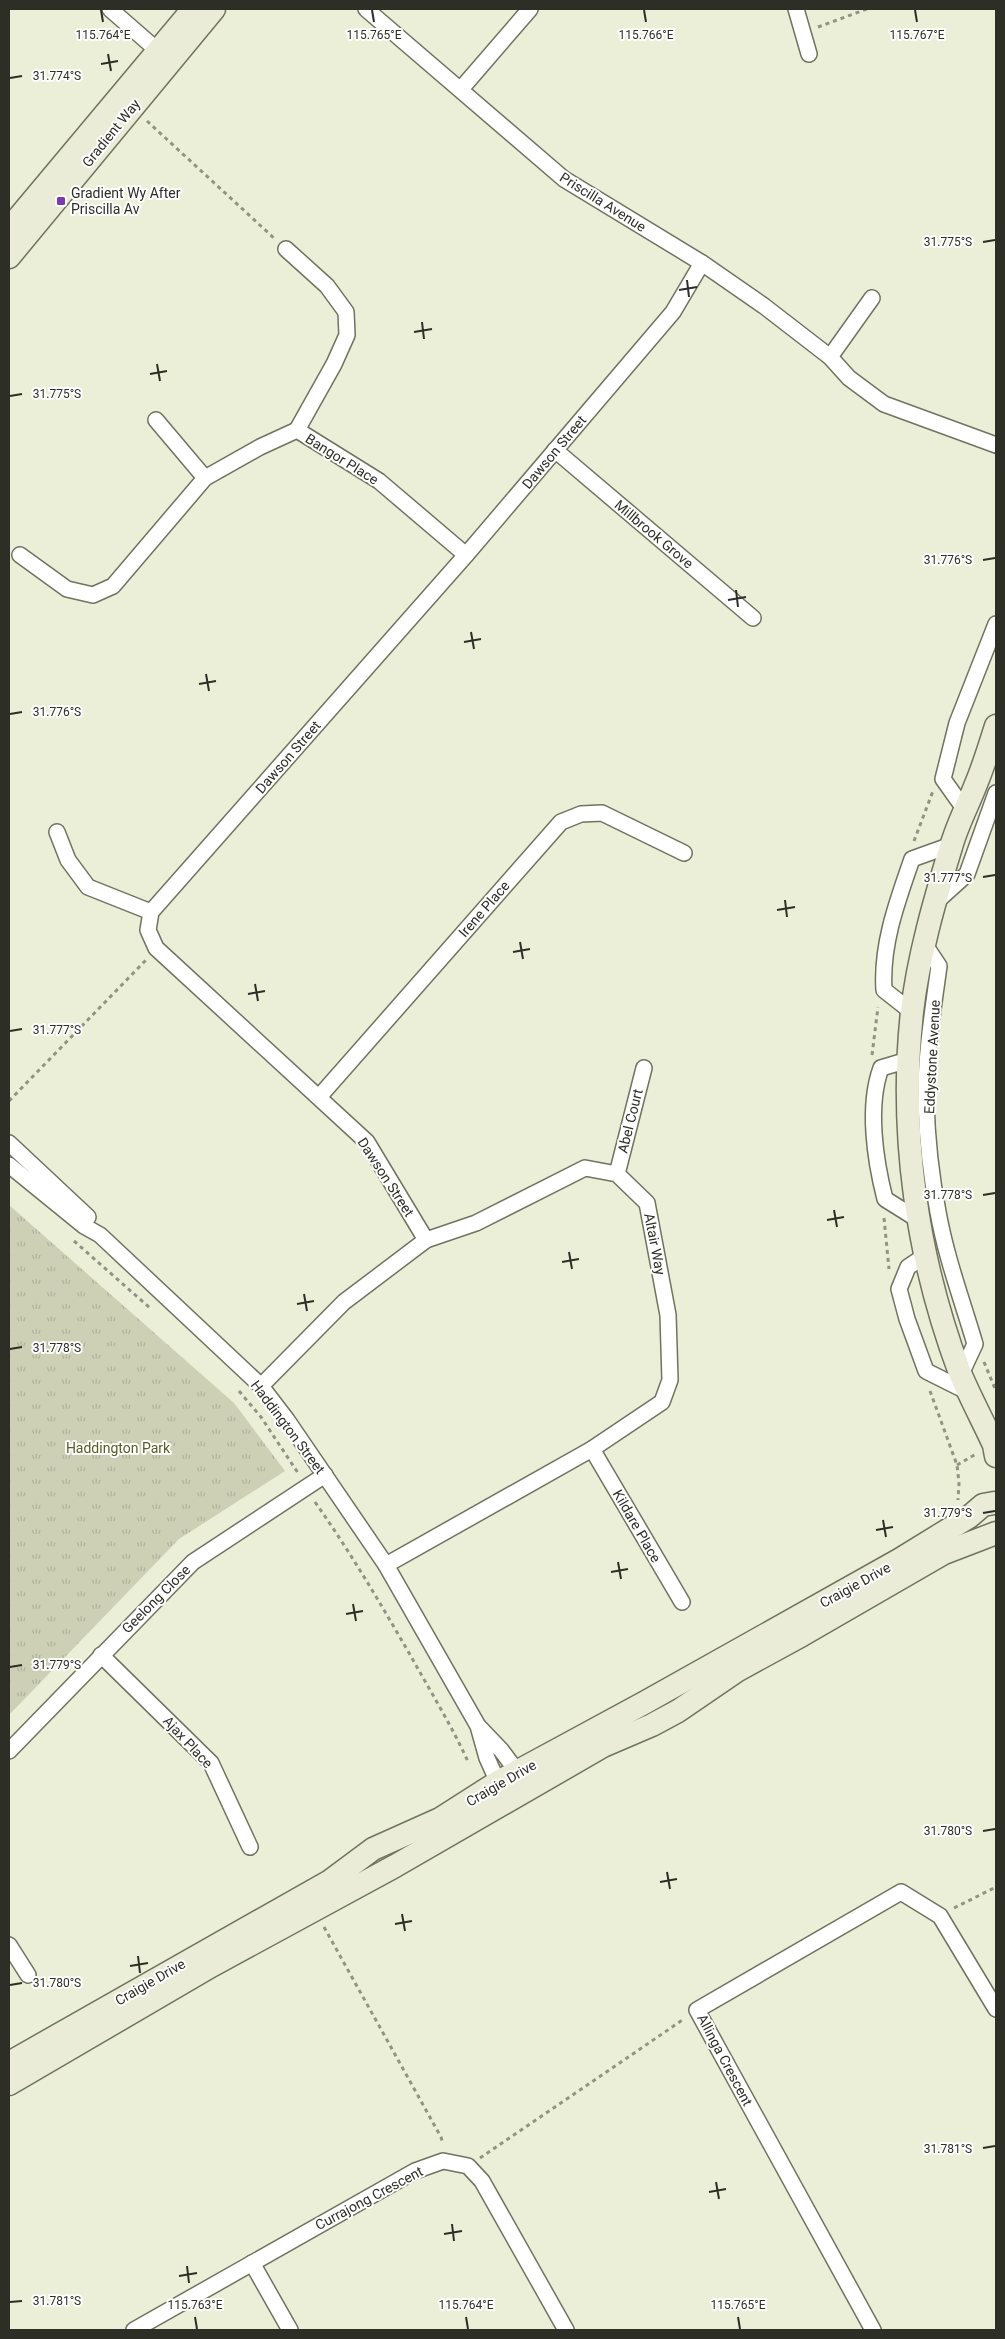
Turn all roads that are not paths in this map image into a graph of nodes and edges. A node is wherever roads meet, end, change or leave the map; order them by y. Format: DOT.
graph roads {
  1 [pos="110,9"];
  2 [pos="193,9"];
  3 [pos="214,9"];
  4 [pos="366,9"];
  5 [pos="530,9"];
  6 [pos="796,9"];
  7 [pos="809,54"];
  8 [pos="164,56"];
  9 [pos="461,89"];
  10 [pos="9,229"];
  11 [pos="286,248"];
  12 [pos="9,257"];
  13 [pos="702,263"];
  14 [pos="872,298"];
  15 [pos="830,357"];
  16 [pos="156,420"];
  17 [pos="297,430"];
  18 [pos="996,444"];
  19 [pos="555,450"];
  20 [pos="205,478"];
  21 [pos="20,555"];
  22 [pos="466,555"];
  23 [pos="753,618"];
  24 [pos="996,624"];
  25 [pos="996,726"];
  26 [pos="996,793"];
  27 [pos="965,810"];
  28 [pos="56,832"];
  29 [pos="951,845"];
  30 [pos="684,853"];
  31 [pos="936,902"];
  32 [pos="151,912"];
  33 [pos="925,945"];
  34 [pos="912,1012"];
  35 [pos="908,1060"];
  36 [pos="644,1068"];
  37 [pos="319,1097"];
  38 [pos="9,1143"];
  39 [pos="9,1165"];
  40 [pos="617,1174"];
  41 [pos="917,1220"];
  42 [pos="100,1235"];
  43 [pos="426,1240"];
  44 [pos="926,1255"];
  45 [pos="965,1383"];
  46 [pos="261,1386"];
  47 [pos="592,1449"];
  48 [pos="996,1449"];
  49 [pos="325,1475"];
  50 [pos="995,1501"];
  51 [pos="996,1533"];
  52 [pos="386,1566"];
  53 [pos="682,1602"];
  54 [pos="101,1655"];
  55 [pos="478,1726"];
  56 [pos="9,1750"];
  57 [pos="524,1781"];
  58 [pos="502,1792"];
  59 [pos="250,1847"];
  60 [pos="9,1945"];
  61 [pos="28,1975"];
  62 [pos="996,2009"];
  63 [pos="9,2063"];
  64 [pos="9,2084"];
  65 [pos="252,2263"];
  66 [pos="134,2330"];
  67 [pos="290,2330"];
  68 [pos="566,2330"];
  69 [pos="873,2330"];
  1 -- 8 [label="street"];
  2 -- 8 [label="main road, Gradient Way"];
  3 -- 8 [label="main road, Gradient Way"];
  4 -- 9 [label="street, Priscilla Avenue"];
  5 -- 9 [label="street"];
  6 -- 7 [label="street"];
  8 -- 10 [label="main road, Gradient Way"];
  8 -- 12 [label="main road, Gradient Way"];
  9 -- 13 [label="street, Priscilla Avenue"];
  11 -- 17 [label="street"];
  13 -- 15 [label="street, Priscilla Avenue"];
  13 -- 19 [label="street, Dawson Street"];
  14 -- 15 [label="street"];
  15 -- 18 [label="street, Priscilla Avenue"];
  16 -- 20 [label="street"];
  17 -- 20 [label="street, Bangor Place"];
  17 -- 22 [label="street, Bangor Place"];
  19 -- 22 [label="street, Dawson Street"];
  19 -- 23 [label="street, Millbrook Grove"];
  20 -- 21 [label="street, Bangor Place"];
  22 -- 32 [label="street, Dawson Street"];
  24 -- 27 [label="street"];
  25 -- 27 [label="main road, Eddystone Avenue"];
  26 -- 31 [label="street"];
  27 -- 29 [label="main road, Eddystone Avenue"];
  28 -- 32 [label="street"];
  29 -- 31 [label="main road, Eddystone Avenue"];
  29 -- 34 [label="street, Eddystone Avenue"];
  30 -- 37 [label="street, Irene Place"];
  31 -- 33 [label="main road, Eddystone Avenue"];
  32 -- 37 [label="street, Dawson Street"];
  33 -- 34 [label="main road, Eddystone Avenue"];
  33 -- 45 [label="street, Eddystone Avenue"];
  34 -- 35 [label="main road, Eddystone Avenue"];
  35 -- 41 [label="main road, Eddystone Avenue"];
  35 -- 41 [label="street, Eddystone Avenue"];
  36 -- 40 [label="street, Abel Court"];
  37 -- 43 [label="street, Dawson Street"];
  38 -- 42 [label="street"];
  39 -- 42 [label="street, Haddington Street"];
  40 -- 43 [label="street"];
  40 -- 47 [label="street, Altair Way"];
  41 -- 44 [label="main road, Eddystone Avenue"];
  42 -- 46 [label="street, Haddington Street"];
  43 -- 46 [label="street"];
  44 -- 45 [label="main road, Eddystone Avenue"];
  44 -- 45 [label="street"];
  45 -- 48 [label="main road, Eddystone Avenue"];
  46 -- 49 [label="street, Haddington Street"];
  47 -- 52 [label="street, Altair Way"];
  47 -- 53 [label="street, Kildare Place"];
  49 -- 52 [label="street, Haddington Street"];
  49 -- 54 [label="street, Geelong Close"];
  50 -- 57 [label="main road, Craigie Drive"];
  51 -- 57 [label="main road, Craigie Drive"];
  52 -- 55 [label="street, Haddington Street"];
  54 -- 56 [label="street, Geelong Close"];
  54 -- 59 [label="street, Ajax Place"];
  55 -- 57 [label="street, Haddington Street"];
  55 -- 58 [label="street, Haddington Street"];
  57 -- 58 [label="main road, Craigie Drive"];
  58 -- 63 [label="main road, Craigie Drive"];
  58 -- 64 [label="main road, Craigie Drive"];
  60 -- 61 [label="street"];
  62 -- 69 [label="street, Allinga Crescent"];
  65 -- 66 [label="street, Currajong Crescent"];
  65 -- 67 [label="street"];
  65 -- 68 [label="street, Currajong Crescent"];
}
